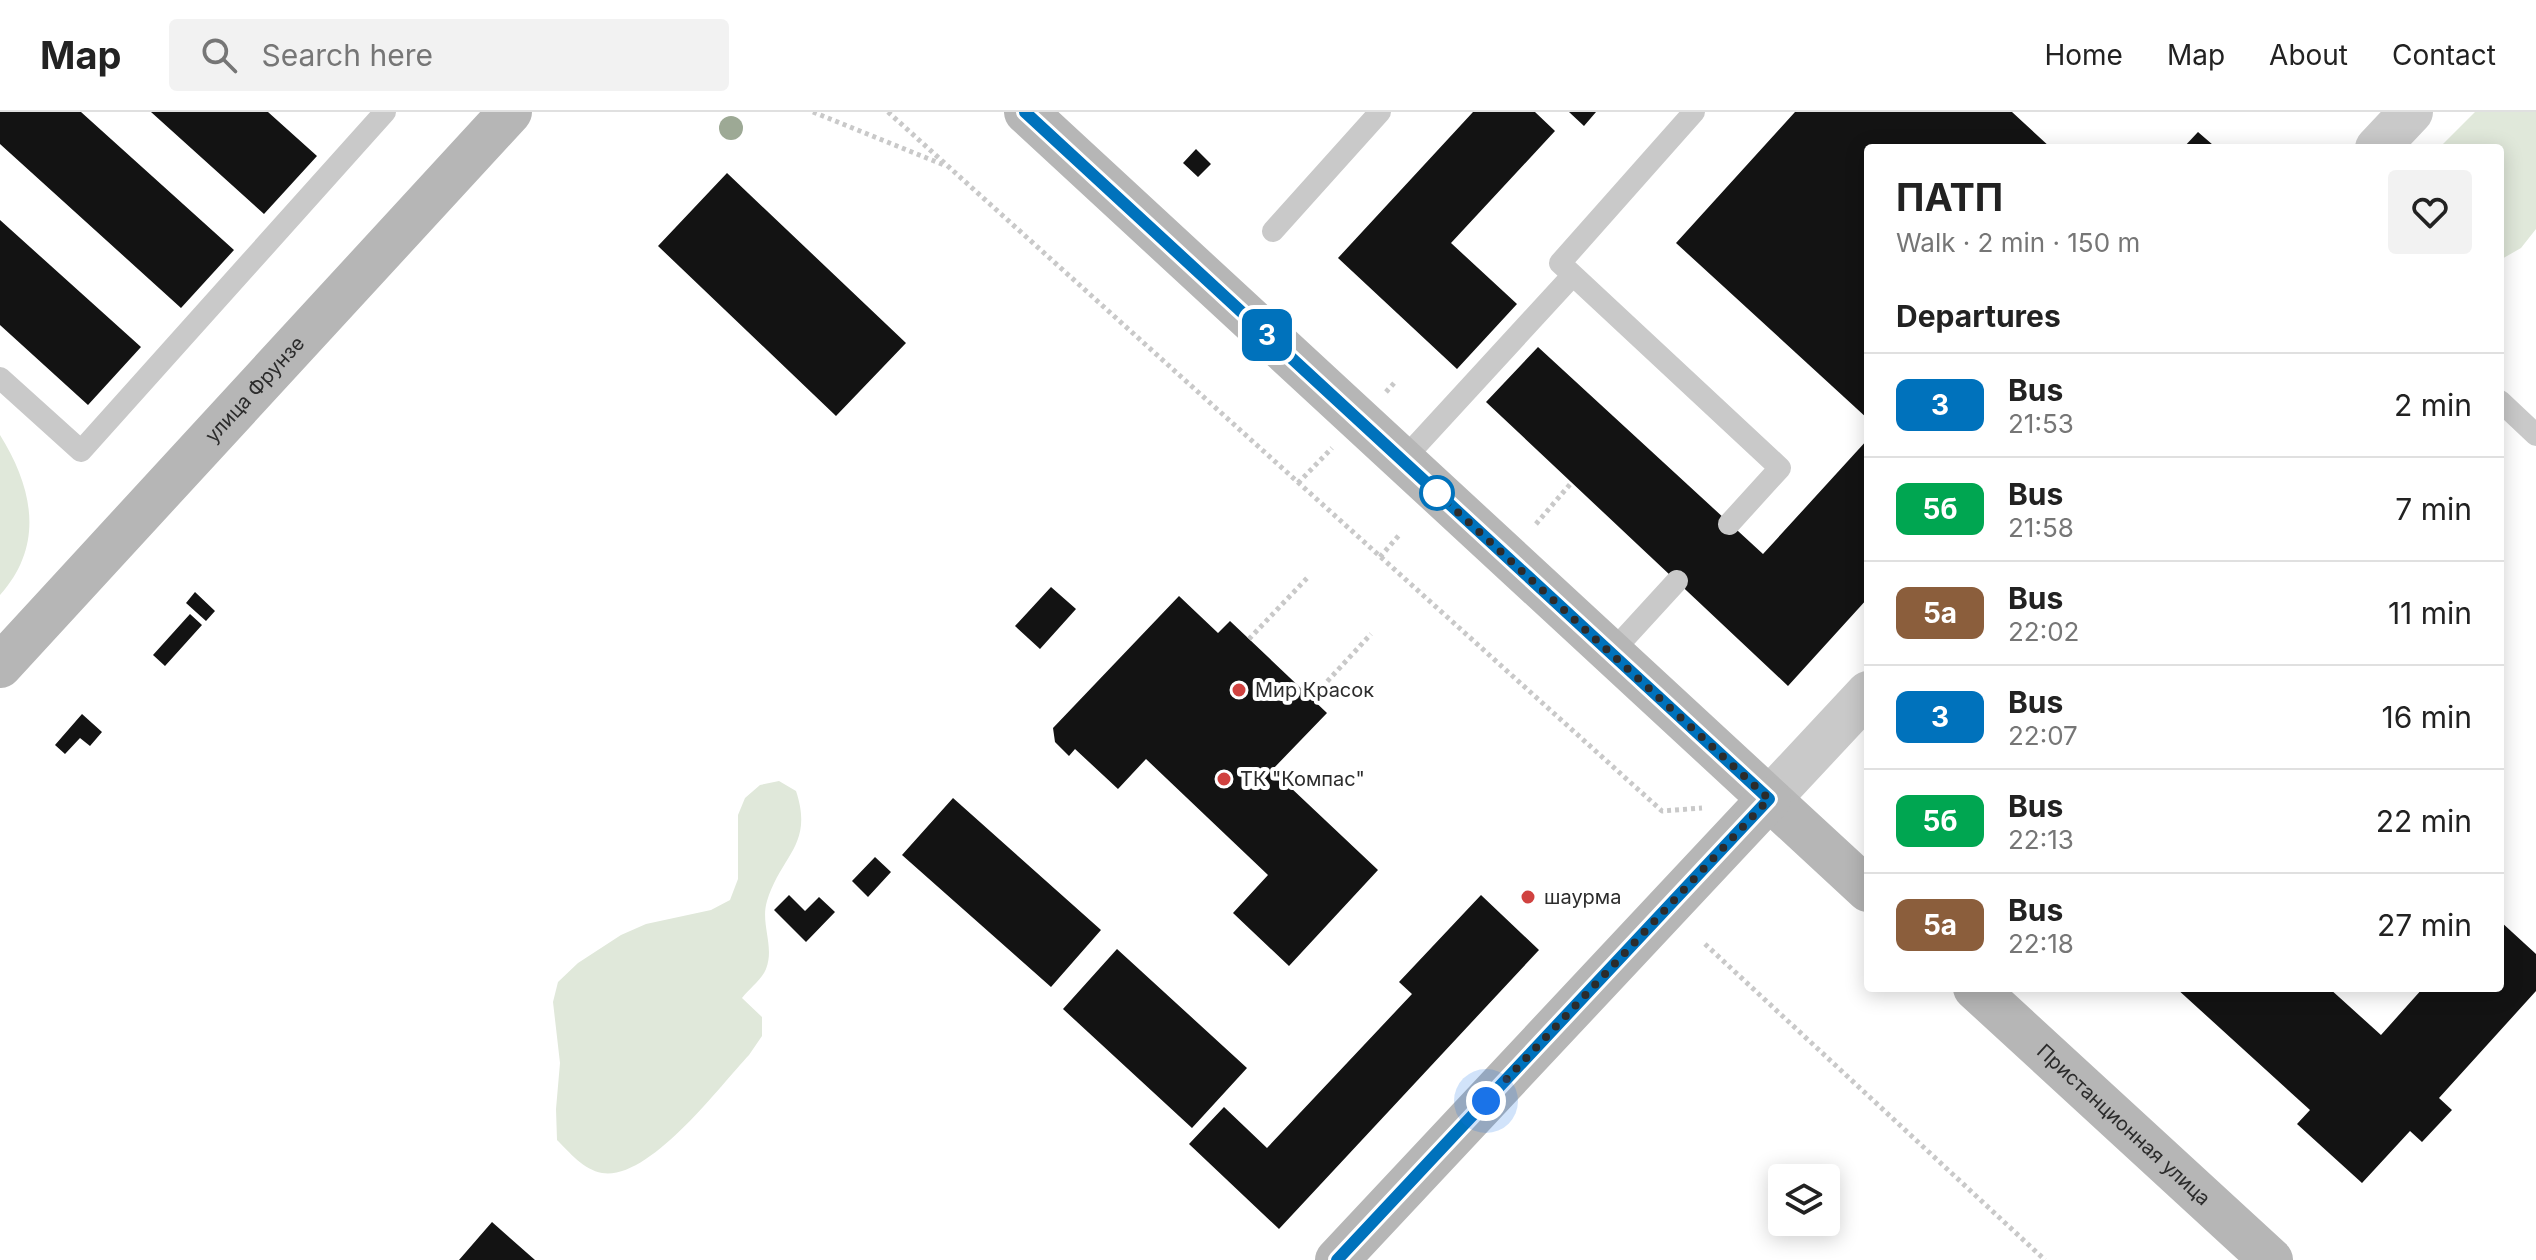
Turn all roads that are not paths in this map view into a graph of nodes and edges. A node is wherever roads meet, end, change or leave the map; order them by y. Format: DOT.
graph roads {
  1 [pos="385,112"];
  2 [pos="510,112"];
  3 [pos="1026,112"];
  4 [pos="1380,112"];
  5 [pos="1694,112"];
  6 [pos="2411,112"];
  7 [pos="2381,144"];
  8 [pos="1273,231"];
  9 [pos="1573,275"];
  10 [pos="0,378"];
  11 [pos="2504,405"];
  12 [pos="2536,435"];
  13 [pos="1402,461"];
  14 [pos="1729,524"];
  15 [pos="1677,581"];
  16 [pos="1611,653"];
  17 [pos="0,666"];
  18 [pos="1864,697"];
  19 [pos="1769,799"];
  20 [pos="1864,886"];
  21 [pos="1979,992"];
  22 [pos="1337,1260"];
  23 [pos="2271,1260"];
  1 -- 10 [label="lane"];
  2 -- 17 [label="main road, улица Фрунзе"];
  3 -- 13 [label="main road"];
  4 -- 8 [label="lane"];
  5 -- 9 [label="lane"];
  6 -- 7 [label="street"];
  9 -- 13 [label="lane"];
  9 -- 14 [label="lane"];
  11 -- 12 [label="lane"];
  13 -- 16 [label="main road"];
  15 -- 16 [label="lane"];
  16 -- 19 [label="main road"];
  18 -- 19 [label="street"];
  19 -- 20 [label="main road"];
  19 -- 22 [label="main road"];
  21 -- 23 [label="main road, Пристанционная улица"];
}
